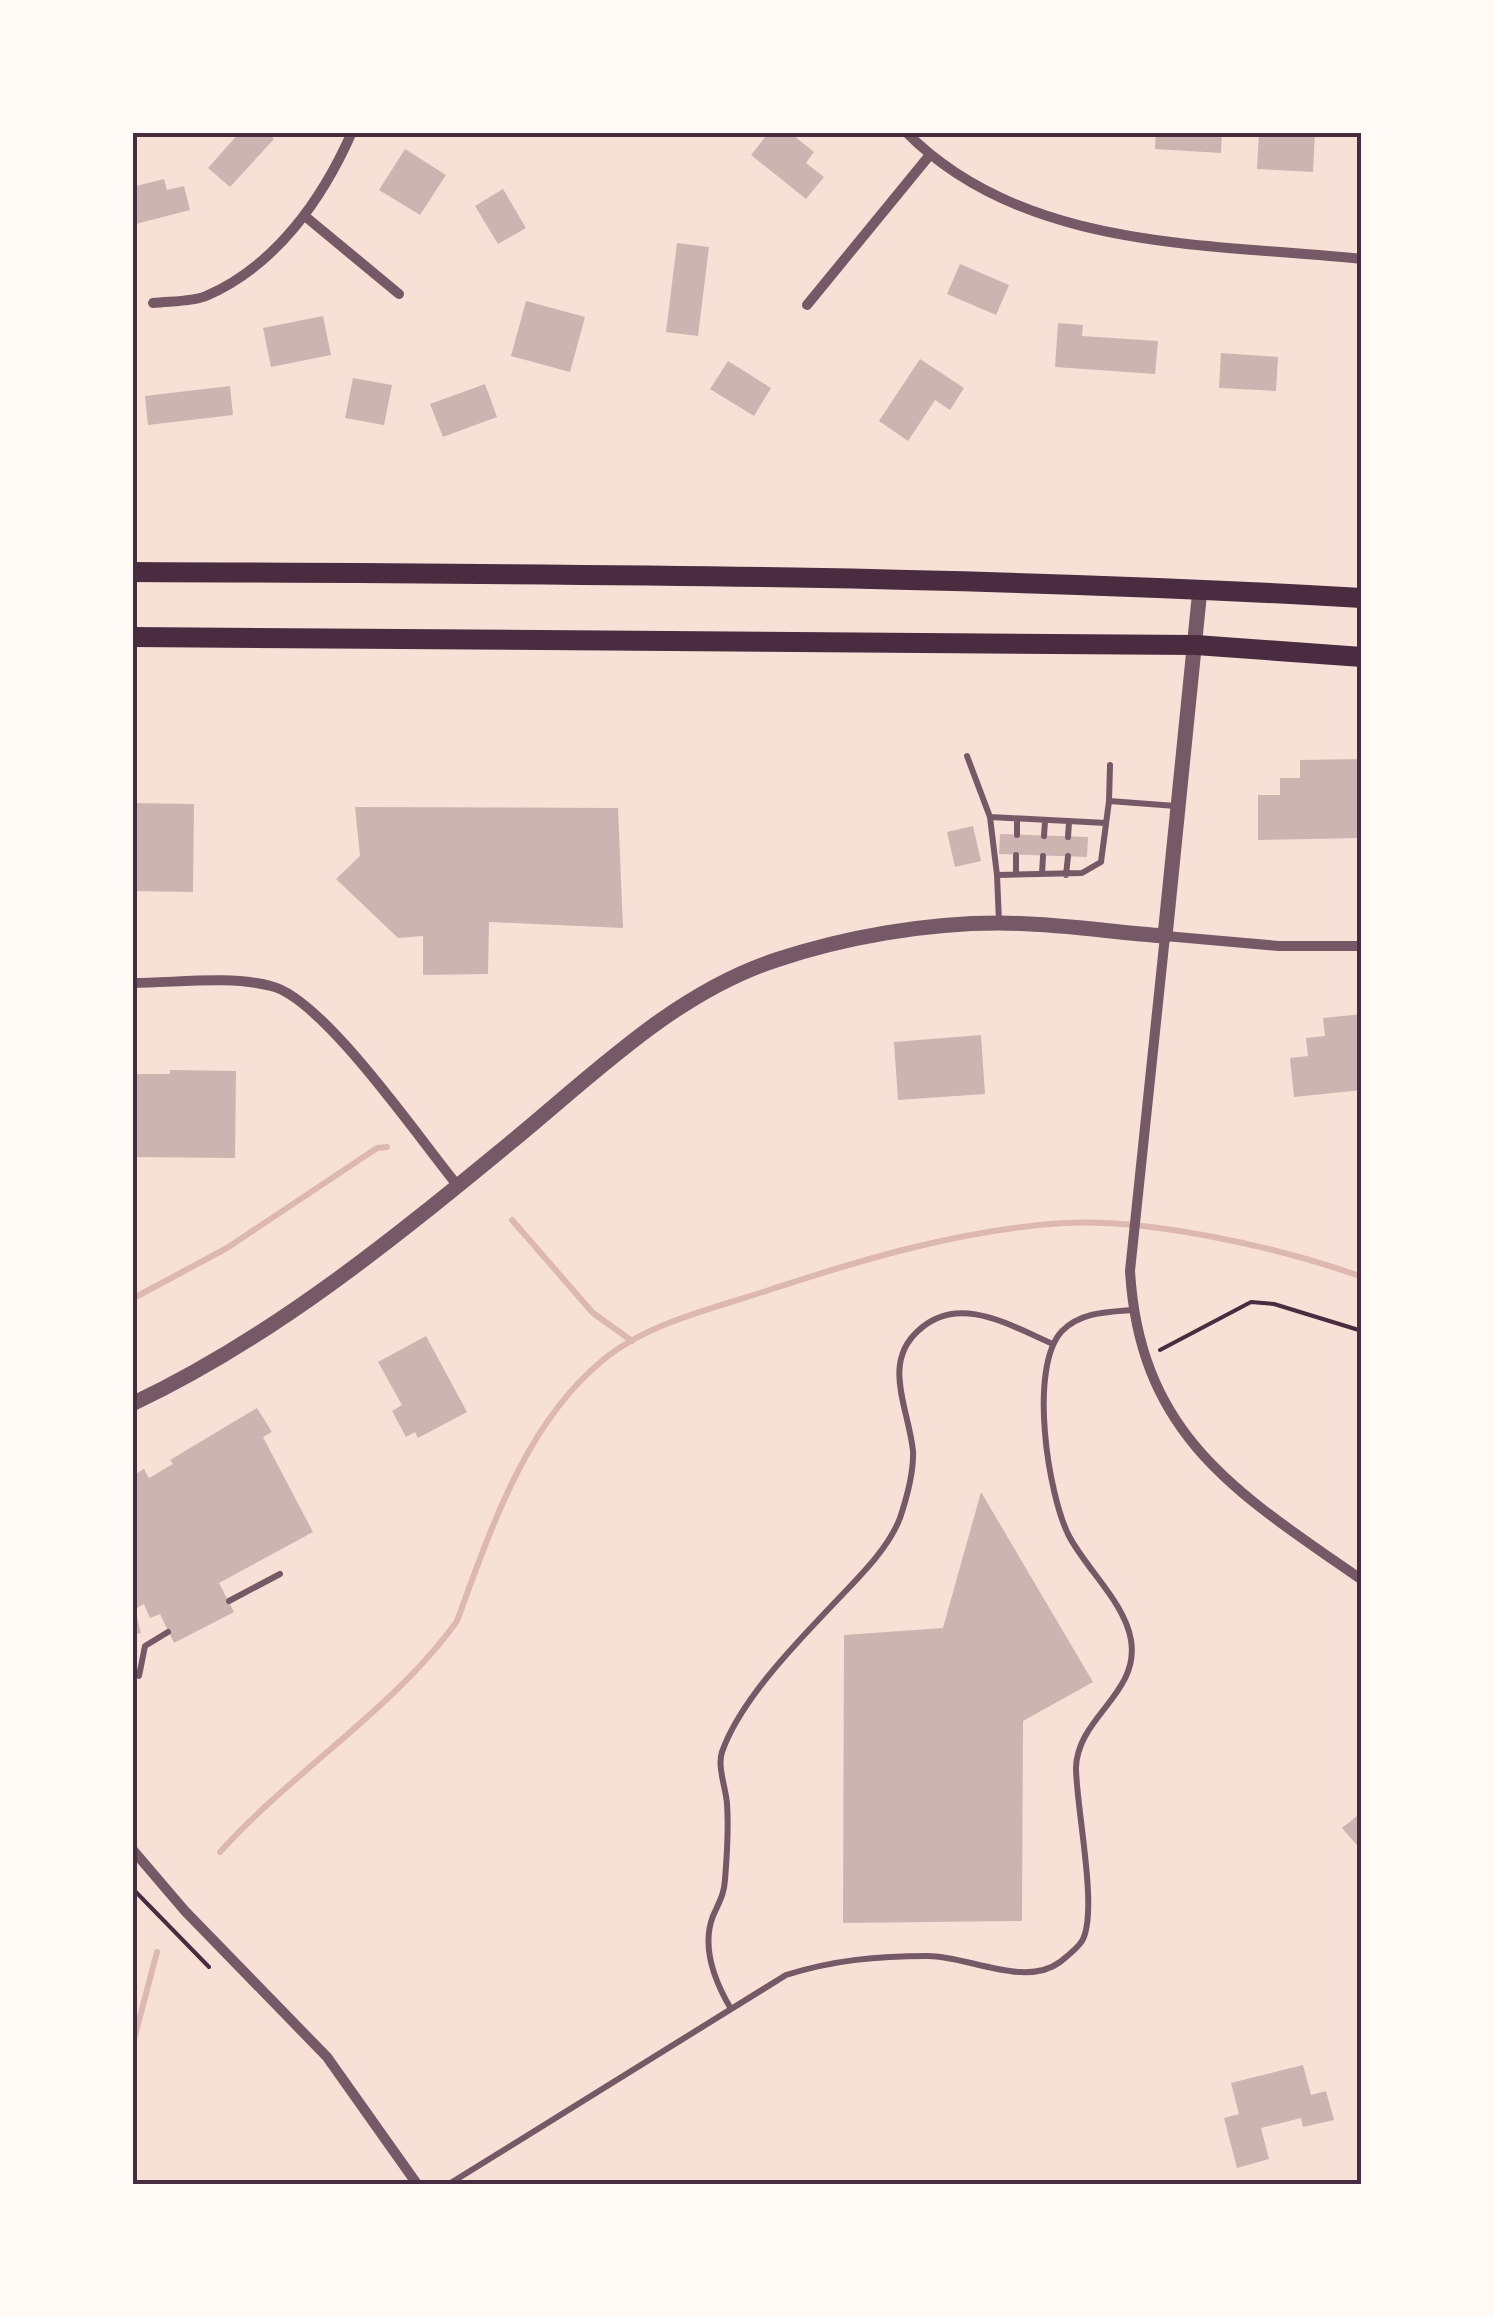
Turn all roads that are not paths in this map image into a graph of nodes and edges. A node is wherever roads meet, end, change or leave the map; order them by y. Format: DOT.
graph roads {
  1 [pos="352,132"];
  2 [pos="906,132"];
  3 [pos="929,156"];
  4 [pos="306,218"];
  5 [pos="1362,258"];
  6 [pos="399,294"];
  7 [pos="153,303"];
  8 [pos="808,305"];
  9 [pos="132,572"];
  10 [pos="1200,588"];
  11 [pos="1362,598"];
  12 [pos="132,636"];
  13 [pos="1196,645"];
  14 [pos="1362,657"];
  15 [pos="967,756"];
  16 [pos="1110,765"];
  17 [pos="1109,801"];
  18 [pos="1178,806"];
  19 [pos="990,817"];
  20 [pos="1017,820"];
  21 [pos="1045,820"];
  22 [pos="1069,822"];
  23 [pos="1106,823"];
  24 [pos="1017,835"];
  25 [pos="1044,836"];
  26 [pos="1068,836"];
  27 [pos="1016,855"];
  28 [pos="1043,856"];
  29 [pos="1068,856"];
  30 [pos="1016,874"];
  31 [pos="1042,874"];
  32 [pos="997,875"];
  33 [pos="1066,875"];
  34 [pos="999,923"];
  35 [pos="1165,936"];
  36 [pos="1362,946"];
  37 [pos="132,983"];
  38 [pos="458,1186"];
  39 [pos="1133,1310"];
  40 [pos="1052,1344"];
  41 [pos="132,1404"];
  42 [pos="280,1574"];
  43 [pos="1362,1580"];
  44 [pos="228,1601"];
  45 [pos="168,1632"];
  46 [pos="139,1676"];
  47 [pos="132,1848"];
  48 [pos="731,2010"];
  49 [pos="417,2184"];
  50 [pos="449,2184"];
  1 -- 4 [label="street"];
  2 -- 3 [label="street"];
  3 -- 5 [label="street"];
  3 -- 8 [label="street"];
  4 -- 6 [label="street"];
  4 -- 7 [label="street"];
  9 -- 10 [label="highway"];
  10 -- 11 [label="highway"];
  10 -- 13 [label="street"];
  12 -- 13 [label="highway"];
  13 -- 14 [label="highway"];
  13 -- 18 [label="street"];
  15 -- 19 [label="lane"];
  16 -- 17 [label="lane"];
  17 -- 18 [label="lane"];
  17 -- 23 [label="lane"];
  18 -- 35 [label="street"];
  19 -- 20 [label="lane"];
  19 -- 32 [label="lane"];
  20 -- 21 [label="lane"];
  20 -- 24 [label="lane"];
  21 -- 22 [label="lane"];
  21 -- 25 [label="lane"];
  22 -- 23 [label="lane"];
  22 -- 26 [label="lane"];
  23 -- 33 [label="lane"];
  27 -- 30 [label="lane"];
  28 -- 31 [label="lane"];
  29 -- 33 [label="lane"];
  30 -- 31 [label="lane"];
  30 -- 32 [label="lane"];
  31 -- 33 [label="lane"];
  32 -- 34 [label="lane"];
  34 -- 35 [label="street"];
  34 -- 38 [label="street"];
  35 -- 36 [label="street"];
  35 -- 39 [label="street"];
  37 -- 38 [label="street"];
  38 -- 41 [label="street"];
  39 -- 40 [label="lane"];
  39 -- 43 [label="street"];
  40 -- 48 [label="lane"];
  40 -- 48 [label="lane"];
  42 -- 44 [label="lane"];
  45 -- 46 [label="lane"];
  47 -- 49 [label="street"];
  48 -- 50 [label="lane"];
}
